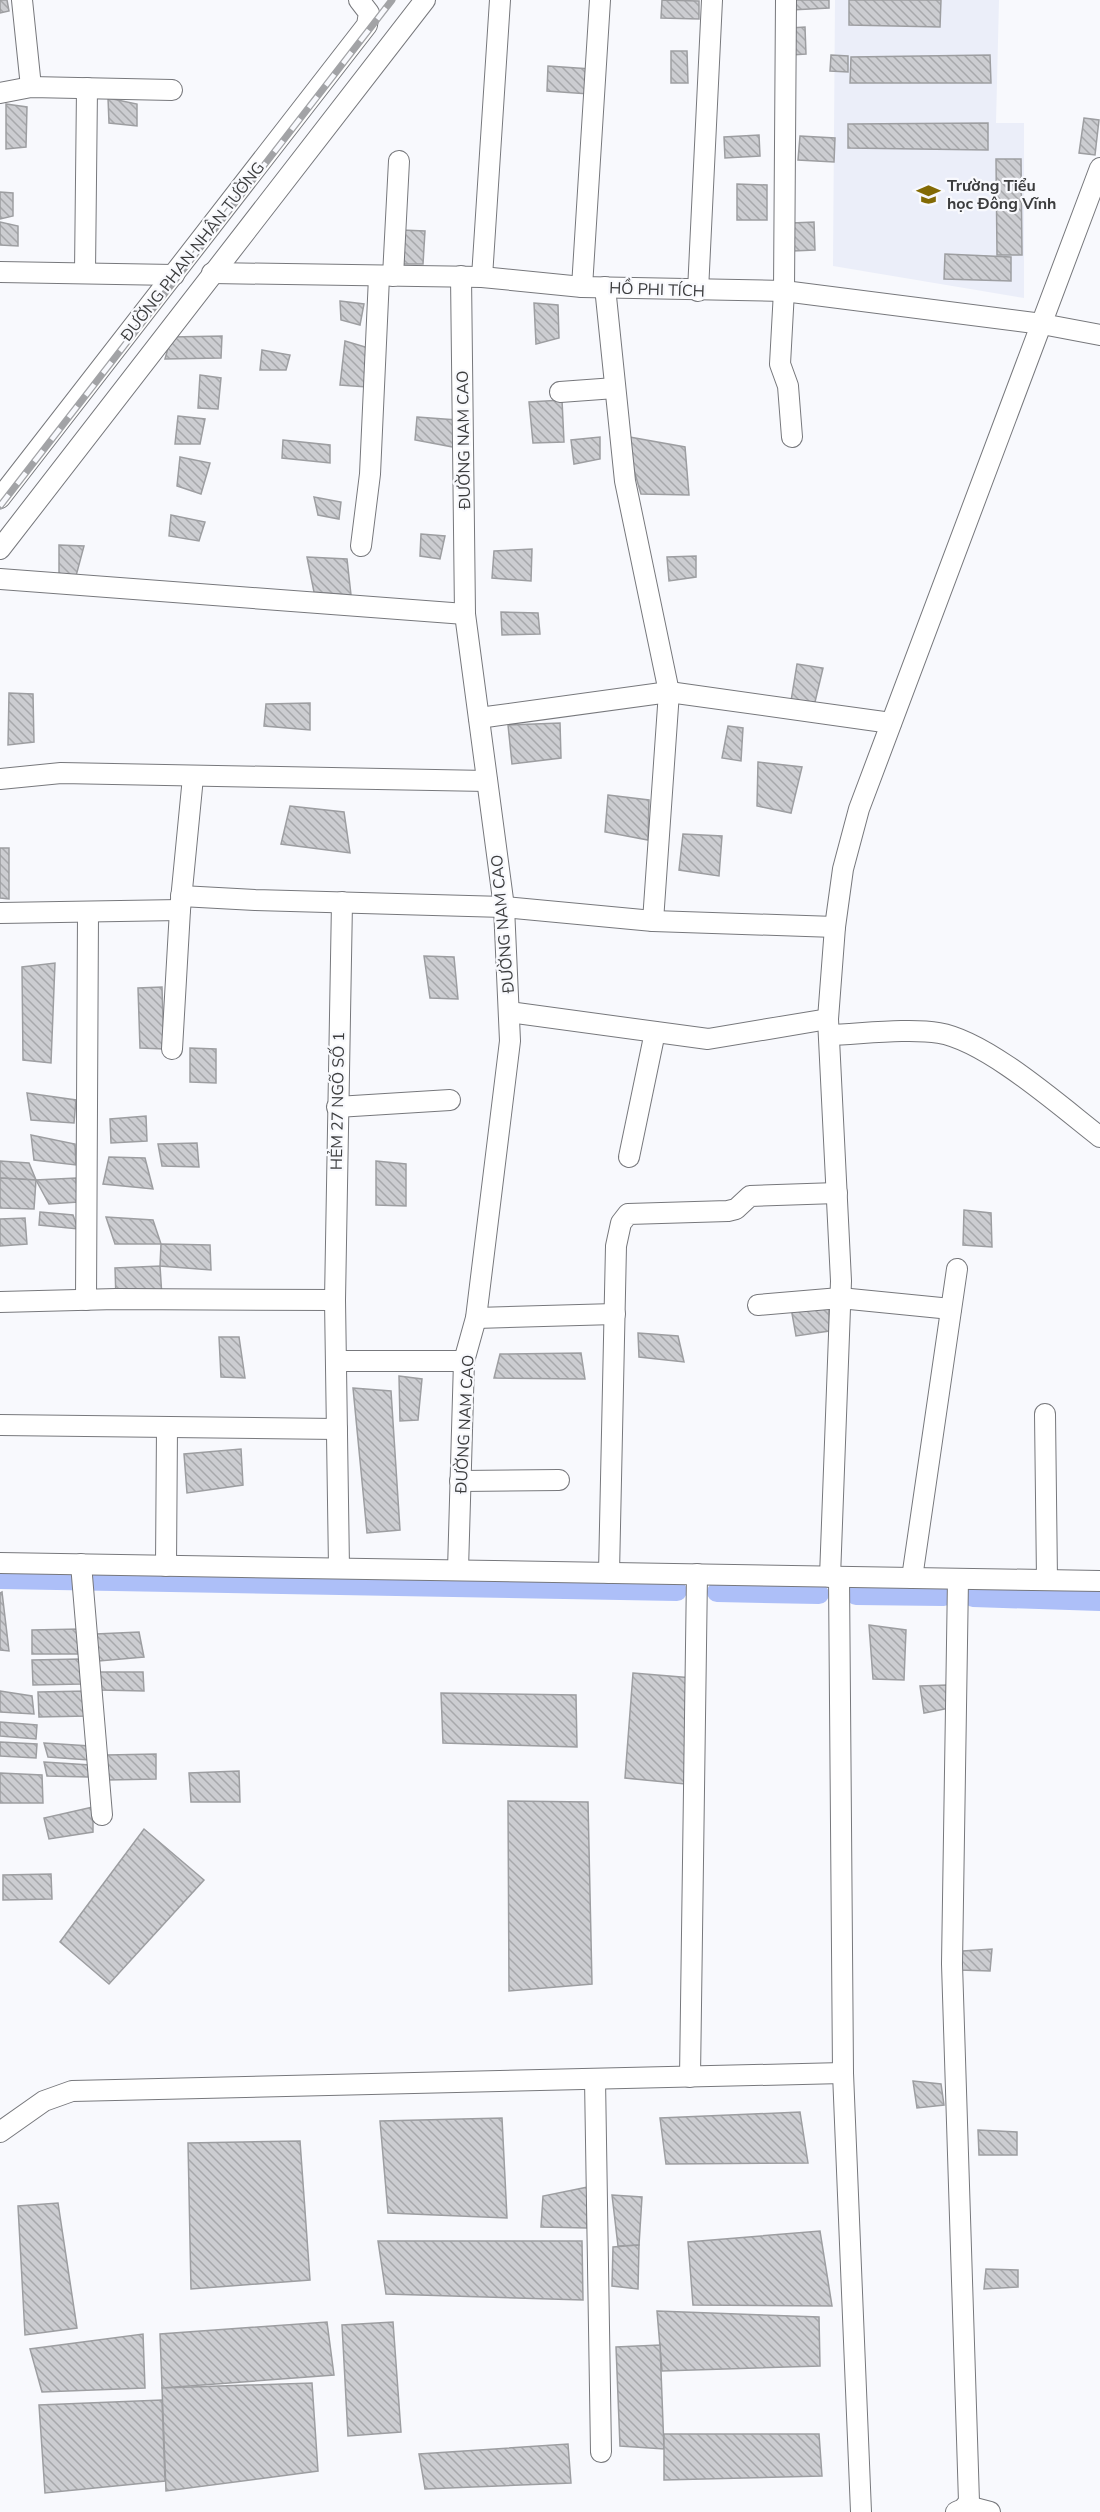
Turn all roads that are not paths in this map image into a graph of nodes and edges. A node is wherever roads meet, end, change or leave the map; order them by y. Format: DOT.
graph roads {
  1 [pos="22,0"];
  2 [pos="359,0"];
  3 [pos="425,0"];
  4 [pos="500,0"];
  5 [pos="600,0"];
  6 [pos="712,0"];
  7 [pos="786,0"];
  8 [pos="31,87"];
  9 [pos="87,88"];
  10 [pos="172,90"];
  11 [pos="0,93"];
  12 [pos="399,161"];
  13 [pos="1100,168"];
  14 [pos="0,272"];
  15 [pos="85,272"];
  16 [pos="212,273"];
  17 [pos="174,274"];
  18 [pos="461,276"];
  19 [pos="386,277"];
  20 [pos="482,277"];
  21 [pos="582,287"];
  22 [pos="605,288"];
  23 [pos="698,291"];
  24 [pos="784,291"];
  25 [pos="1042,324"];
  26 [pos="1100,335"];
  27 [pos="615,388"];
  28 [pos="560,392"];
  29 [pos="792,437"];
  30 [pos="0,498"];
  31 [pos="361,546"];
  32 [pos="0,549"];
  33 [pos="0,579"];
  34 [pos="465,614"];
  35 [pos="669,692"];
  36 [pos="479,718"];
  37 [pos="891,723"];
  38 [pos="193,777"];
  39 [pos="0,779"];
  40 [pos="487,781"];
  41 [pos="342,902"];
  42 [pos="181,903"];
  43 [pos="504,907"];
  44 [pos="0,913"];
  45 [pos="88,913"];
  46 [pos="653,921"];
  47 [pos="835,927"];
  48 [pos="509,1012"];
  49 [pos="829,1027"];
  50 [pos="655,1032"];
  51 [pos="172,1049"];
  52 [pos="450,1100"];
  53 [pos="337,1107"];
  54 [pos="1100,1137"];
  55 [pos="629,1157"];
  56 [pos="837,1193"];
  57 [pos="957,1269"];
  58 [pos="840,1298"];
  59 [pos="86,1300"];
  60 [pos="335,1300"];
  61 [pos="0,1302"];
  62 [pos="758,1305"];
  63 [pos="951,1309"];
  64 [pos="615,1314"];
  65 [pos="476,1318"];
  66 [pos="336,1361"];
  67 [pos="464,1361"];
  68 [pos="1045,1414"];
  69 [pos="0,1425"];
  70 [pos="167,1427"];
  71 [pos="337,1429"];
  72 [pos="559,1480"];
  73 [pos="460,1481"];
  74 [pos="0,1563"];
  75 [pos="81,1564"];
  76 [pos="166,1566"];
  77 [pos="339,1568"];
  78 [pos="458,1570"];
  79 [pos="609,1573"];
  80 [pos="697,1574"];
  81 [pos="835,1577"];
  82 [pos="912,1578"];
  83 [pos="958,1579"];
  84 [pos="1047,1580"];
  85 [pos="1100,1581"];
  86 [pos="102,1815"];
  87 [pos="843,2073"];
  88 [pos="690,2077"];
  89 [pos="595,2079"];
  90 [pos="0,2132"];
  91 [pos="601,2452"];
  92 [pos="962,2509"];
  93 [pos="861,2512"];
  94 [pos="990,2512"];
  1 -- 8 [label="street"];
  2 -- 17 [label="street, ĐƯỜNG PHAN NHÂN TƯỜNG"];
  3 -- 16 [label="street"];
  4 -- 20 [label="street"];
  5 -- 21 [label="street"];
  6 -- 23 [label="street"];
  7 -- 24 [label="street"];
  8 -- 9 [label="street"];
  8 -- 11 [label="street"];
  9 -- 10 [label="street"];
  9 -- 15 [label="street"];
  12 -- 19 [label="street"];
  13 -- 25 [label="street"];
  14 -- 15 [label="street"];
  15 -- 17 [label="street"];
  16 -- 19 [label="street, HỒ PHI TÍCH"];
  16 -- 32 [label="street"];
  17 -- 30 [label="street, ĐƯỜNG PHAN NHÂN TƯỜNG"];
  18 -- 19 [label="street, HỒ PHI TÍCH"];
  18 -- 20 [label="street, HỒ PHI TÍCH"];
  18 -- 34 [label="street, ĐƯỜNG NAM CAO"];
  19 -- 31 [label="street"];
  20 -- 21 [label="street, HỒ PHI TÍCH"];
  21 -- 22 [label="street, HỒ PHI TÍCH"];
  22 -- 23 [label="street, HỒ PHI TÍCH"];
  22 -- 27 [label="street"];
  23 -- 24 [label="street, HỒ PHI TÍCH"];
  24 -- 25 [label="street, HỒ PHI TÍCH"];
  24 -- 29 [label="street"];
  25 -- 26 [label="street, HỒ PHI TÍCH"];
  25 -- 37 [label="street"];
  27 -- 28 [label="street"];
  27 -- 35 [label="street"];
  33 -- 34 [label="street"];
  34 -- 36 [label="street, ĐƯỜNG NAM CAO"];
  35 -- 36 [label="street"];
  35 -- 37 [label="street"];
  35 -- 46 [label="street"];
  36 -- 40 [label="street, ĐƯỜNG NAM CAO"];
  37 -- 47 [label="street"];
  38 -- 39 [label="street"];
  38 -- 40 [label="street"];
  38 -- 42 [label="street"];
  40 -- 43 [label="street, ĐƯỜNG NAM CAO"];
  41 -- 42 [label="street"];
  41 -- 43 [label="street"];
  41 -- 53 [label="street, HẺM 27 NGÕ SỐ 1"];
  42 -- 45 [label="street"];
  42 -- 51 [label="street"];
  43 -- 46 [label="street"];
  43 -- 48 [label="street, ĐƯỜNG NAM CAO"];
  44 -- 45 [label="street"];
  45 -- 59 [label="street"];
  46 -- 47 [label="street"];
  47 -- 49 [label="street"];
  48 -- 50 [label="street"];
  48 -- 65 [label="street, ĐƯỜNG NAM CAO"];
  49 -- 50 [label="street"];
  49 -- 54 [label="street"];
  49 -- 56 [label="street"];
  50 -- 55 [label="street"];
  52 -- 53 [label="street"];
  53 -- 60 [label="street, HẺM 27 NGÕ SỐ 1"];
  56 -- 58 [label="street"];
  56 -- 64 [label="street"];
  57 -- 63 [label="street"];
  58 -- 62 [label="street"];
  58 -- 63 [label="street"];
  58 -- 81 [label="street"];
  59 -- 60 [label="street"];
  59 -- 61 [label="street"];
  60 -- 66 [label="street, HẺM 27 NGÕ SỐ 1"];
  63 -- 82 [label="street"];
  64 -- 65 [label="street"];
  64 -- 79 [label="street"];
  65 -- 67 [label="street, ĐƯỜNG NAM CAO"];
  66 -- 67 [label="street"];
  66 -- 71 [label="street, HẺM 27 NGÕ SỐ 1"];
  67 -- 73 [label="street, ĐƯỜNG NAM CAO"];
  68 -- 84 [label="street"];
  69 -- 70 [label="street"];
  70 -- 71 [label="street"];
  70 -- 76 [label="street"];
  71 -- 77 [label="street, HẺM 27 NGÕ SỐ 1"];
  72 -- 73 [label="street"];
  73 -- 78 [label="street, ĐƯỜNG NAM CAO"];
  74 -- 75 [label="street"];
  75 -- 76 [label="street"];
  75 -- 86 [label="street"];
  76 -- 77 [label="street"];
  77 -- 78 [label="street"];
  78 -- 79 [label="street"];
  79 -- 80 [label="street"];
  80 -- 81 [label="street"];
  80 -- 88 [label="street"];
  81 -- 82 [label="street"];
  81 -- 87 [label="street"];
  82 -- 83 [label="street"];
  83 -- 84 [label="street"];
  83 -- 92 [label="street"];
  84 -- 85 [label="street"];
  87 -- 88 [label="street"];
  87 -- 93 [label="street"];
  88 -- 89 [label="street"];
  89 -- 90 [label="street"];
  89 -- 91 [label="street"];
  92 -- 94 [label="street"];
}
